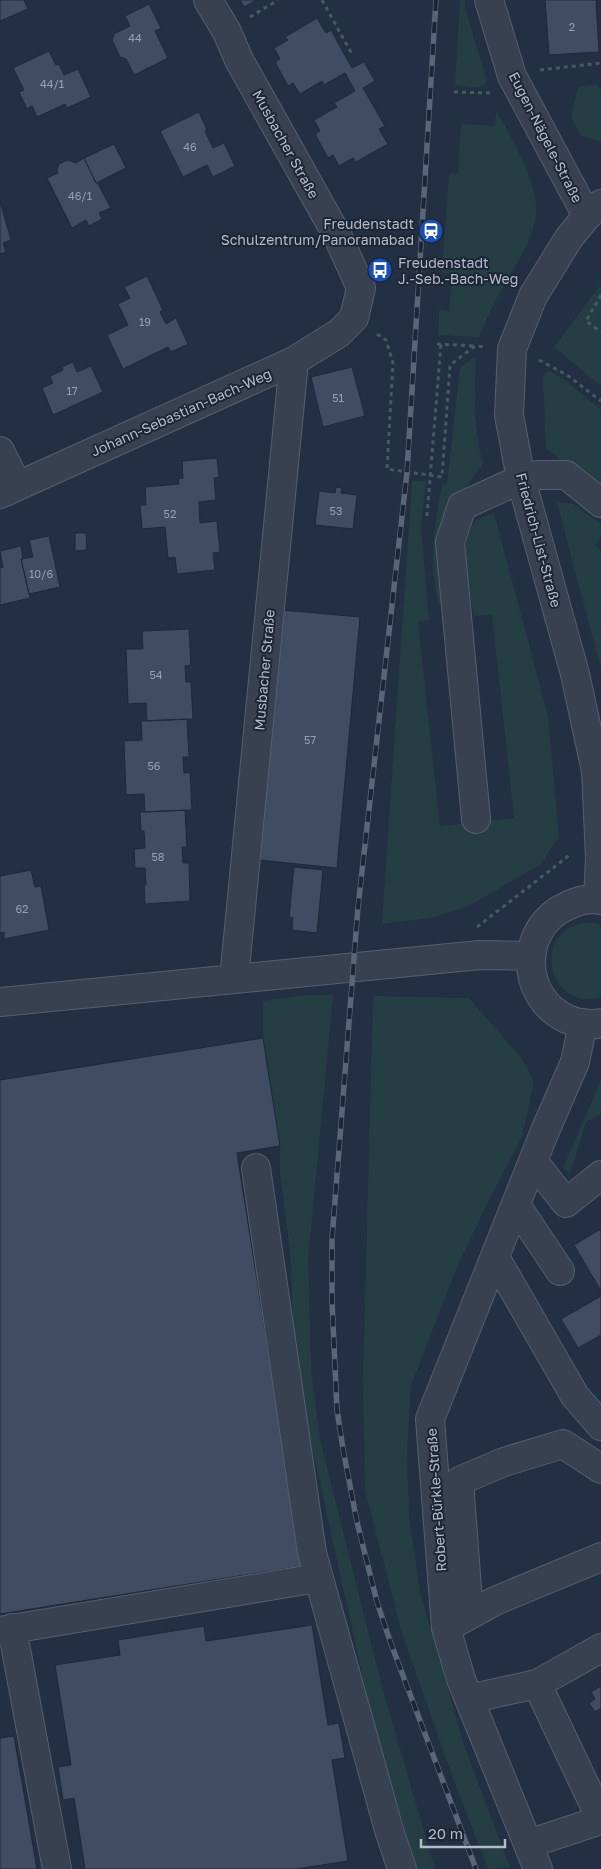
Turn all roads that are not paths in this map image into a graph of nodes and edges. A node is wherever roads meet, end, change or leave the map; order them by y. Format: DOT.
graph roads {
  1 [pos="208,0"];
  2 [pos="489,0"];
  3 [pos="594,210"];
  4 [pos="354,318"];
  5 [pos="294,361"];
  6 [pos="0,451"];
  7 [pos="521,479"];
  8 [pos="9,490"];
  9 [pos="601,503"];
  10 [pos="476,819"];
  11 [pos="600,858"];
  12 [pos="599,900"];
  13 [pos="531,956"];
  14 [pos="234,979"];
  15 [pos="0,1002"];
  16 [pos="592,1023"];
  17 [pos="534,1161"];
  18 [pos="256,1168"];
  19 [pos="601,1174"];
  20 [pos="516,1205"];
  21 [pos="495,1256"];
  22 [pos="560,1271"];
  23 [pos="601,1426"];
  24 [pos="601,1469"];
  25 [pos="601,1557"];
  26 [pos="318,1578"];
  27 [pos="457,1622"];
  28 [pos="6,1629"];
  29 [pos="601,1648"];
  30 [pos="537,1684"];
  31 [pos="469,1699"];
  32 [pos="601,1820"];
  33 [pos="528,1844"];
  34 [pos="58,1869"];
  35 [pos="402,1869"];
  36 [pos="538,1869"];
  1 -- 4 [label="street, Musbacher Straße"];
  2 -- 3 [label="street, Eugen-Nägele-Straße"];
  3 -- 7 [label="street, Friedrich-List-Straße"];
  4 -- 5 [label="street, Johann-Sebastian-Bach-Weg"];
  5 -- 8 [label="street, Johann-Sebastian-Bach-Weg"];
  5 -- 14 [label="street, Musbacher Straße"];
  6 -- 8 [label="street"];
  7 -- 9 [label="street"];
  7 -- 10 [label="street"];
  7 -- 11 [label="street, Friedrich-List-Straße"];
  11 -- 12 [label="street, Friedrich-List-Straße"];
  12 -- 13 [label="street"];
  13 -- 14 [label="street"];
  13 -- 16 [label="street"];
  14 -- 15 [label="street"];
  16 -- 17 [label="street, Robert-Bürkle-Straße"];
  17 -- 19 [label="street"];
  17 -- 20 [label="street, Robert-Bürkle-Straße"];
  18 -- 26 [label="street"];
  20 -- 21 [label="street, Robert-Bürkle-Straße"];
  20 -- 22 [label="street"];
  21 -- 23 [label="street"];
  21 -- 27 [label="street, Robert-Bürkle-Straße"];
  24 -- 27 [label="street"];
  25 -- 27 [label="street"];
  26 -- 28 [label="street"];
  26 -- 35 [label="street"];
  27 -- 31 [label="street, Robert-Bürkle-Straße"];
  28 -- 34 [label="street"];
  29 -- 30 [label="street"];
  30 -- 31 [label="street"];
  30 -- 32 [label="street"];
  31 -- 33 [label="street, Robert-Bürkle-Straße"];
  32 -- 33 [label="street"];
  33 -- 36 [label="street, Robert-Bürkle-Straße"];
}
